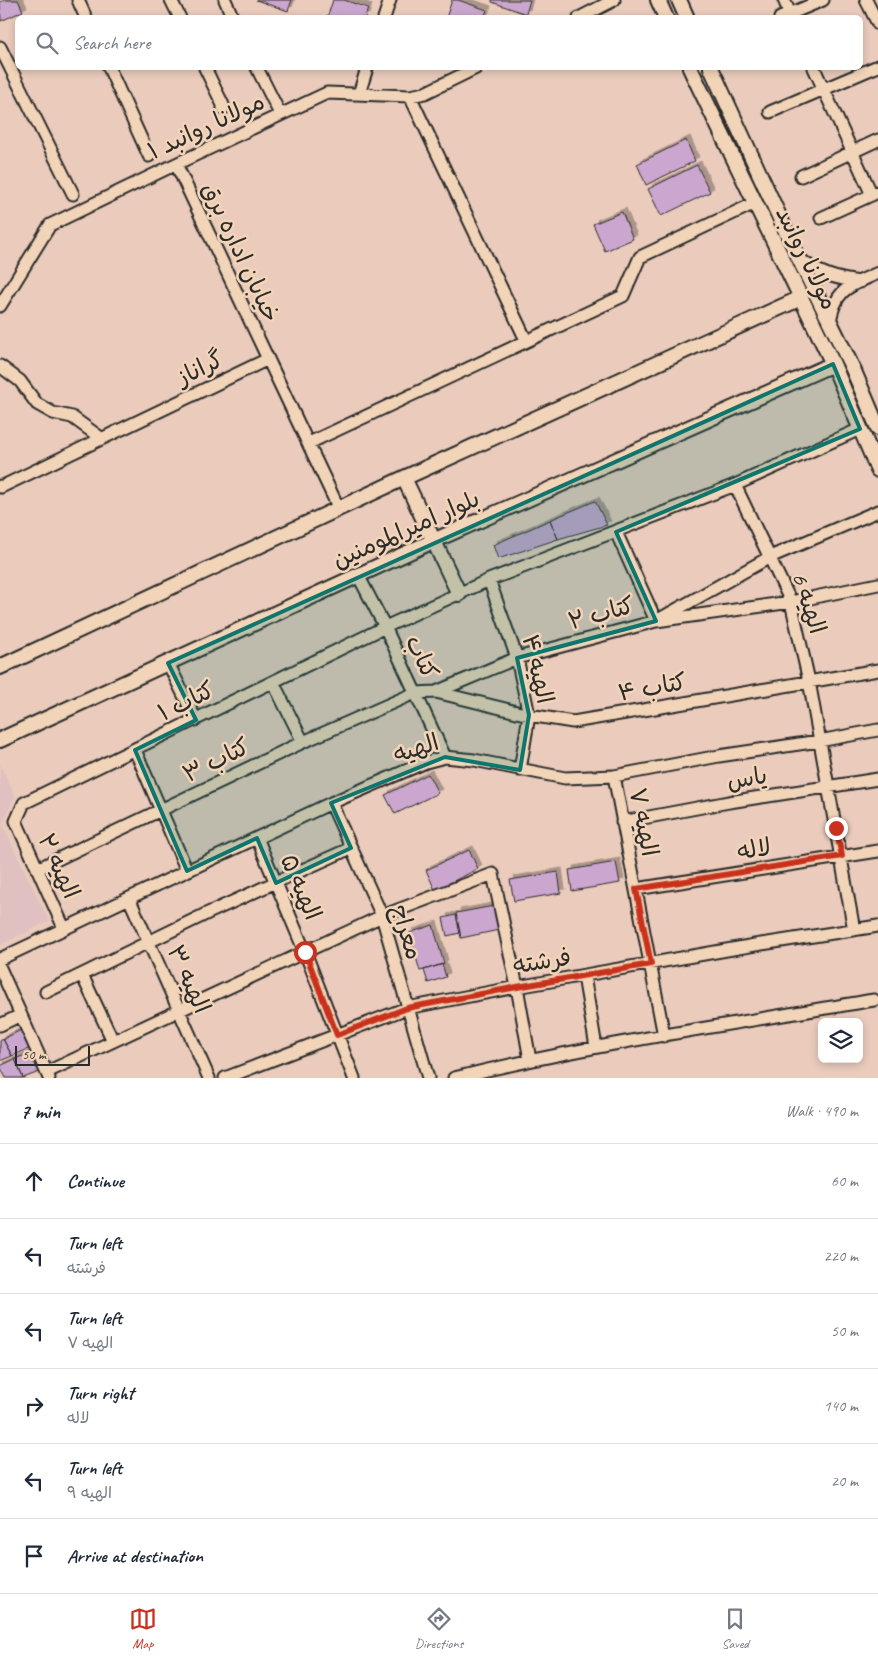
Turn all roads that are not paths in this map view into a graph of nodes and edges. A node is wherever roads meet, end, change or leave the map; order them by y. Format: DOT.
graph roads {
  1 [pos="78,0"];
  2 [pos="171,0"];
  3 [pos="225,0"];
  4 [pos="390,0"];
  5 [pos="614,0"];
  6 [pos="658,0"];
  7 [pos="679,0"];
  8 [pos="784,0"];
  9 [pos="823,0"];
  10 [pos="866,0"];
  11 [pos="85,15"];
  12 [pos="178,15"];
  13 [pos="232,15"];
  14 [pos="385,15"];
  15 [pos="585,15"];
  16 [pos="665,15"];
  17 [pos="686,15"];
  18 [pos="787,15"];
  19 [pos="789,15"];
  20 [pos="878,24"];
  21 [pos="0,47"];
  22 [pos="878,66"];
  23 [pos="110,70"];
  24 [pos="206,70"];
  25 [pos="258,70"];
  26 [pos="366,70"];
  27 [pos="472,70"];
  28 [pos="691,70"];
  29 [pos="713,70"];
  30 [pos="815,70"];
  31 [pos="824,89"];
  32 [pos="359,94"];
  33 [pos="410,96"];
  34 [pos="223,109"];
  35 [pos="770,112"];
  36 [pos="280,114"];
  37 [pos="739,127"];
  38 [pos="722,134"];
  39 [pos="878,140"];
  40 [pos="852,152"];
  41 [pos="149,156"];
  42 [pos="176,164"];
  43 [pos="801,176"];
  44 [pos="73,194"];
  45 [pos="875,194"];
  46 [pos="755,203"];
  47 [pos="821,218"];
  48 [pos="801,260"];
  49 [pos="786,266"];
  50 [pos="878,273"];
  51 [pos="860,282"];
  52 [pos="801,298"];
  53 [pos="0,306"];
  54 [pos="830,321"];
  55 [pos="815,328"];
  56 [pos="526,340"];
  57 [pos="268,358"];
  58 [pos="833,364"];
  59 [pos="0,366"];
  60 [pos="878,428"];
  61 [pos="860,429"];
  62 [pos="101,438"];
  63 [pos="309,443"];
  64 [pos="878,470"];
  65 [pos="404,478"];
  66 [pos="735,485"];
  67 [pos="0,487"];
  68 [pos="339,509"];
  69 [pos="878,511"];
  70 [pos="616,532"];
  71 [pos="433,541"];
  72 [pos="770,557"];
  73 [pos="358,575"];
  74 [pos="489,580"];
  75 [pos="878,584"];
  76 [pos="459,594"];
  77 [pos="791,602"];
  78 [pos="656,621"];
  79 [pos="384,627"];
  80 [pos="517,658"];
  81 [pos="168,663"];
  82 [pos="0,667"];
  83 [pos="878,670"];
  84 [pos="809,681"];
  85 [pos="273,682"];
  86 [pos="436,692"];
  87 [pos="415,693"];
  88 [pos="529,715"];
  89 [pos="196,720"];
  90 [pos="878,730"];
  91 [pos="0,740"];
  92 [pos="819,741"];
  93 [pos="303,742"];
  94 [pos="135,750"];
  95 [pos="446,757"];
  96 [pos="520,770"];
  97 [pos="614,776"];
  98 [pos="878,779"];
  99 [pos="828,787"];
  100 [pos="331,803"];
  101 [pos="160,810"];
  102 [pos="16,822"];
  103 [pos="622,822"];
  104 [pos="257,838"];
  105 [pos="351,848"];
  106 [pos="878,851"];
  107 [pos="842,856"];
  108 [pos="38,869"];
  109 [pos="187,871"];
  110 [pos="276,883"];
  111 [pos="636,889"];
  112 [pos="129,898"];
  113 [pos="382,916"];
  114 [pos="878,926"];
  115 [pos="64,928"];
  116 [pos="854,930"];
  117 [pos="149,943"];
  118 [pos="305,952"];
  119 [pos="0,958"];
  120 [pos="651,964"];
  121 [pos="0,968"];
  122 [pos="82,975"];
  123 [pos="584,976"];
  124 [pos="517,987"];
  125 [pos="46,992"];
  126 [pos="874,1000"];
  127 [pos="407,1008"];
  128 [pos="179,1010"];
  129 [pos="21,1014"];
  130 [pos="0,1025"];
  131 [pos="337,1035"];
  132 [pos="664,1036"];
  133 [pos="113,1041"];
  134 [pos="596,1047"];
  135 [pos="530,1060"];
  136 [pos="48,1075"];
  137 [pos="209,1078"];
  138 [pos="225,1078"];
  139 [pos="354,1078"];
  140 [pos="428,1078"];
  141 [pos="454,1078"];
  1 -- 11 [label="street"];
  2 -- 12 [label="street"];
  3 -- 13 [label="street"];
  4 -- 14 [label="street"];
  5 -- 15 [label="street"];
  6 -- 16 [label="street"];
  7 -- 17 [label="street"];
  8 -- 18 [label="street"];
  9 -- 19 [label="street"];
  10 -- 20 [label="street"];
  21 -- 44 [label="street"];
  22 -- 31 [label="street"];
  23 -- 41 [label="street"];
  24 -- 34 [label="street"];
  25 -- 36 [label="street"];
  26 -- 32 [label="street"];
  27 -- 33 [label="street, مولانا روانبد ۱"];
  28 -- 38 [label="street, مولانا روانبد"];
  29 -- 37 [label="street, مولانا روانبد"];
  30 -- 31 [label="street"];
  31 -- 35 [label="street"];
  31 -- 40 [label="street"];
  32 -- 33 [label="street, مولانا روانبد ۱"];
  32 -- 36 [label="street, مولانا روانبد ۱"];
  33 -- 56 [label="street"];
  36 -- 42 [label="street, مولانا روانبد ۱"];
  37 -- 38 [label="street"];
  37 -- 48 [label="street, مولانا روانبد"];
  38 -- 46 [label="street, مولانا روانبد"];
  39 -- 40 [label="street"];
  40 -- 43 [label="street"];
  40 -- 45 [label="street"];
  42 -- 53 [label="street, مولانا روانبد ۱"];
  42 -- 57 [label="street, خیابان اداره برق"];
  45 -- 47 [label="street"];
  46 -- 49 [label="street, مولانا روانبد"];
  46 -- 56 [label="street"];
  48 -- 49 [label="street"];
  48 -- 51 [label="street"];
  48 -- 54 [label="street, مولانا روانبد"];
  49 -- 52 [label="street, مولانا روانبد"];
  50 -- 51 [label="street"];
  51 -- 54 [label="street"];
  52 -- 55 [label="street, مولانا روانبد"];
  52 -- 65 [label="street, بلوار امیرالمومنین"];
  54 -- 55 [label="street"];
  54 -- 60 [label="street, مولانا روانبد"];
  55 -- 58 [label="street, مولانا روانبد"];
  56 -- 63 [label="street"];
  57 -- 62 [label="street, گراناز"];
  57 -- 63 [label="street"];
  58 -- 61 [label="street, مولانا روانبد"];
  58 -- 71 [label="street, بلوار امیرالمومنین"];
  59 -- 62 [label="street"];
  61 -- 64 [label="street, مولانا روانبد"];
  61 -- 66 [label="street, کتاب ۱"];
  62 -- 67 [label="street, گراناز"];
  63 -- 68 [label="street"];
  65 -- 68 [label="street, بلوار امیرالمومنین"];
  65 -- 71 [label="street"];
  66 -- 70 [label="street, کتاب ۱"];
  66 -- 72 [label="street, الهیه 6"];
  68 -- 82 [label="street, بلوار امیرالمومنین"];
  69 -- 72 [label="street, کتاب ۲"];
  70 -- 74 [label="street, کتاب ۱"];
  70 -- 78 [label="street"];
  71 -- 73 [label="street, بلوار امیرالمومنین"];
  71 -- 76 [label="street"];
  72 -- 77 [label="street, الهیه 6"];
  72 -- 78 [label="street, کتاب ۲"];
  73 -- 79 [label="street, کتاب"];
  73 -- 81 [label="street, بلوار امیرالمومنین"];
  74 -- 76 [label="street, کتاب ۱"];
  74 -- 80 [label="street, الهیه ۴"];
  75 -- 77 [label="street"];
  76 -- 79 [label="street, کتاب ۱"];
  77 -- 78 [label="street"];
  77 -- 84 [label="street, الهیه 6"];
  78 -- 80 [label="street, کتاب ۲"];
  79 -- 85 [label="street, کتاب ۱"];
  79 -- 87 [label="street, کتاب"];
  80 -- 86 [label="street, کتاب ۲"];
  80 -- 88 [label="street, الهیه ۴"];
  81 -- 89 [label="street"];
  81 -- 91 [label="street, بلوار امیرالمومنین"];
  83 -- 84 [label="street, کتاب ۴"];
  84 -- 88 [label="street, کتاب ۴"];
  84 -- 92 [label="street, الهیه 6"];
  85 -- 89 [label="street, کتاب ۱"];
  85 -- 93 [label="street"];
  86 -- 87 [label="street"];
  86 -- 88 [label="street, کتاب ۴"];
  87 -- 93 [label="street, کتاب ۳"];
  87 -- 95 [label="street, کتاب"];
  88 -- 96 [label="street, الهیه ۴"];
  89 -- 94 [label="street, کتاب ۱"];
  90 -- 92 [label="street, الهیه"];
  92 -- 97 [label="street, الهیه"];
  92 -- 99 [label="street, الهیه 6"];
  93 -- 101 [label="street, کتاب ۳"];
  94 -- 101 [label="street"];
  94 -- 102 [label="street, کتاب ۱"];
  95 -- 96 [label="street, الهیه"];
  95 -- 100 [label="street, الهیه"];
  96 -- 97 [label="street, الهیه"];
  97 -- 103 [label="street, الهیه ۷"];
  98 -- 99 [label="street, یاس"];
  99 -- 103 [label="street, یاس"];
  99 -- 107 [label="street, الهیه 6"];
  100 -- 104 [label="street, الهیه"];
  100 -- 105 [label="street, معراج"];
  101 -- 108 [label="street, کتاب ۳"];
  101 -- 109 [label="street"];
  102 -- 108 [label="street, الهیه ۲"];
  103 -- 111 [label="street, الهیه ۷"];
  104 -- 109 [label="street, الهیه"];
  104 -- 110 [label="street, الهیه ۵"];
  105 -- 110 [label="street"];
  105 -- 113 [label="street, معراج"];
  106 -- 107 [label="street, لاله"];
  107 -- 111 [label="street, لاله"];
  107 -- 116 [label="street, الهیه 6"];
  108 -- 115 [label="street, الهیه ۲"];
  109 -- 112 [label="street, الهیه"];
  110 -- 117 [label="street"];
  110 -- 118 [label="street, الهیه ۵"];
  111 -- 120 [label="street, الهیه ۷"];
  112 -- 115 [label="street, الهیه"];
  112 -- 117 [label="street, الهیه ۳"];
  113 -- 118 [label="street"];
  113 -- 124 [label="street"];
  113 -- 127 [label="street, معراج"];
  114 -- 116 [label="street, فرشته"];
  115 -- 119 [label="street, الهیه"];
  116 -- 120 [label="street, فرشته"];
  117 -- 122 [label="street"];
  117 -- 128 [label="street, الهیه ۳"];
  118 -- 128 [label="street"];
  118 -- 131 [label="street, الهیه ۵"];
  120 -- 123 [label="street, فرشته"];
  120 -- 132 [label="street, الهیه ۷"];
  121 -- 129 [label="street"];
  122 -- 125 [label="street"];
  122 -- 133 [label="street"];
  123 -- 124 [label="street, فرشته"];
  123 -- 134 [label="street"];
  124 -- 127 [label="street, فرشته"];
  124 -- 135 [label="street"];
  126 -- 132 [label="street"];
  127 -- 131 [label="street, فرشته"];
  127 -- 140 [label="street, معراج"];
  128 -- 133 [label="street"];
  128 -- 137 [label="street, الهیه ۳"];
  129 -- 130 [label="street"];
  129 -- 136 [label="street"];
  131 -- 138 [label="street, فرشته"];
  131 -- 139 [label="street, الهیه ۵"];
  132 -- 134 [label="street"];
  133 -- 136 [label="street"];
  134 -- 135 [label="street"];
  135 -- 141 [label="street"];
}
